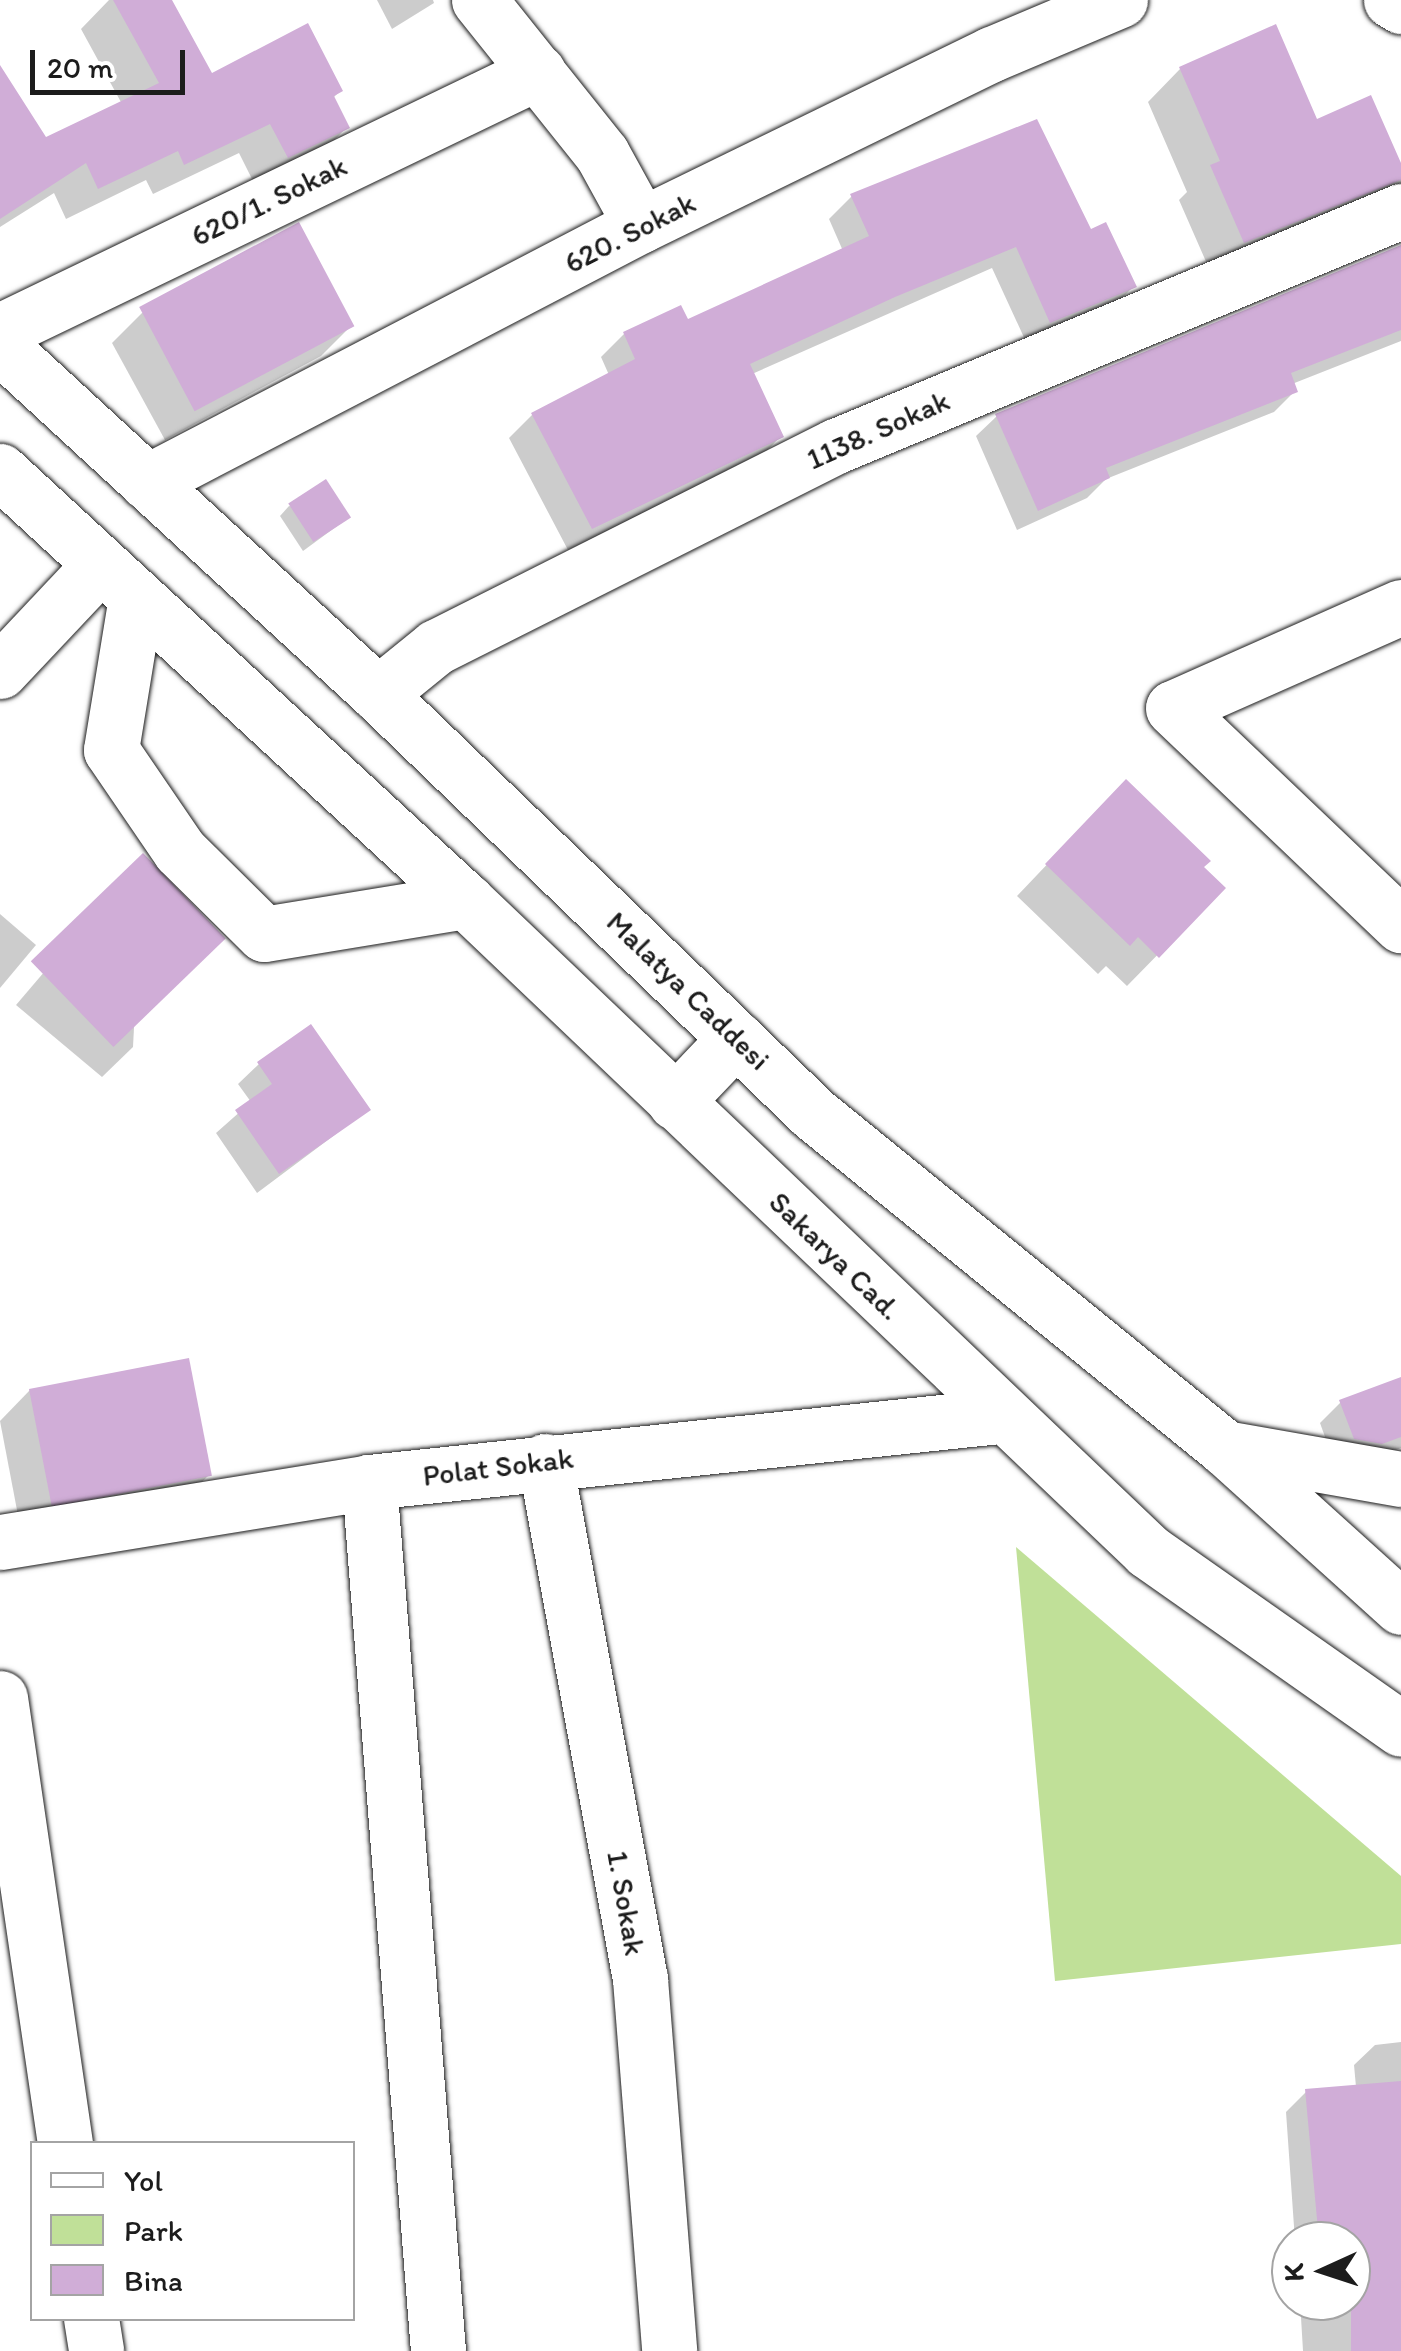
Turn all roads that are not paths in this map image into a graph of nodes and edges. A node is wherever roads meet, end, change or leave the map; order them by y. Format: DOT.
graph roads {
  1 [pos="479,0"];
  2 [pos="1120,0"];
  3 [pos="1390,0"];
  4 [pos="1401,6"];
  5 [pos="538,72"];
  6 [pos="1401,211"];
  7 [pos="642,226"];
  8 [pos="0,331"];
  9 [pos="0,346"];
  10 [pos="0,472"];
  11 [pos="147,482"];
  12 [pos="118,581"];
  13 [pos="1401,608"];
  14 [pos="0,670"];
  15 [pos="378,694"];
  16 [pos="564,872"];
  17 [pos="486,919"];
  18 [pos="1401,926"];
  19 [pos="736,1038"];
  20 [pos="675,1102"];
  21 [pos="999,1416"];
  22 [pos="1225,1448"];
  23 [pos="545,1461"];
  24 [pos="1401,1479"];
  25 [pos="368,1482"];
  26 [pos="0,1542"];
  27 [pos="1401,1607"];
  28 [pos="0,1698"];
  29 [pos="1401,1729"];
  30 [pos="65,2141"];
  31 [pos="91,2321"];
  32 [pos="96,2351"];
  33 [pos="438,2351"];
  34 [pos="669,2351"];
  1 -- 5 [label="street"];
  2 -- 7 [label="street, 620. Sokak"];
  3 -- 4 [label="street"];
  5 -- 7 [label="street"];
  5 -- 8 [label="street, 620/1. Sokak"];
  6 -- 15 [label="street, 1138. Sokak"];
  7 -- 11 [label="street, 620. Sokak"];
  9 -- 11 [label="street, Malatya Caddesi"];
  10 -- 12 [label="street"];
  11 -- 15 [label="street, Malatya Caddesi"];
  12 -- 14 [label="street"];
  12 -- 17 [label="street, Sakarya Cad."];
  12 -- 17 [label="street"];
  13 -- 18 [label="street"];
  15 -- 16 [label="street, Malatya Caddesi"];
  16 -- 17 [label="street"];
  16 -- 19 [label="street, Malatya Caddesi"];
  17 -- 20 [label="street, Sakarya Cad."];
  19 -- 20 [label="street"];
  19 -- 22 [label="street, Malatya Caddesi"];
  20 -- 21 [label="street, Sakarya Cad."];
  21 -- 23 [label="street, Polat Sokak"];
  21 -- 29 [label="street, Sakarya Cad."];
  22 -- 24 [label="street"];
  22 -- 27 [label="street, Malatya Caddesi"];
  23 -- 25 [label="street, Polat Sokak"];
  23 -- 34 [label="street, 1. Sokak"];
  25 -- 26 [label="street, Polat Sokak"];
  25 -- 33 [label="street"];
  28 -- 30 [label="street"];
  31 -- 32 [label="street"];
}
